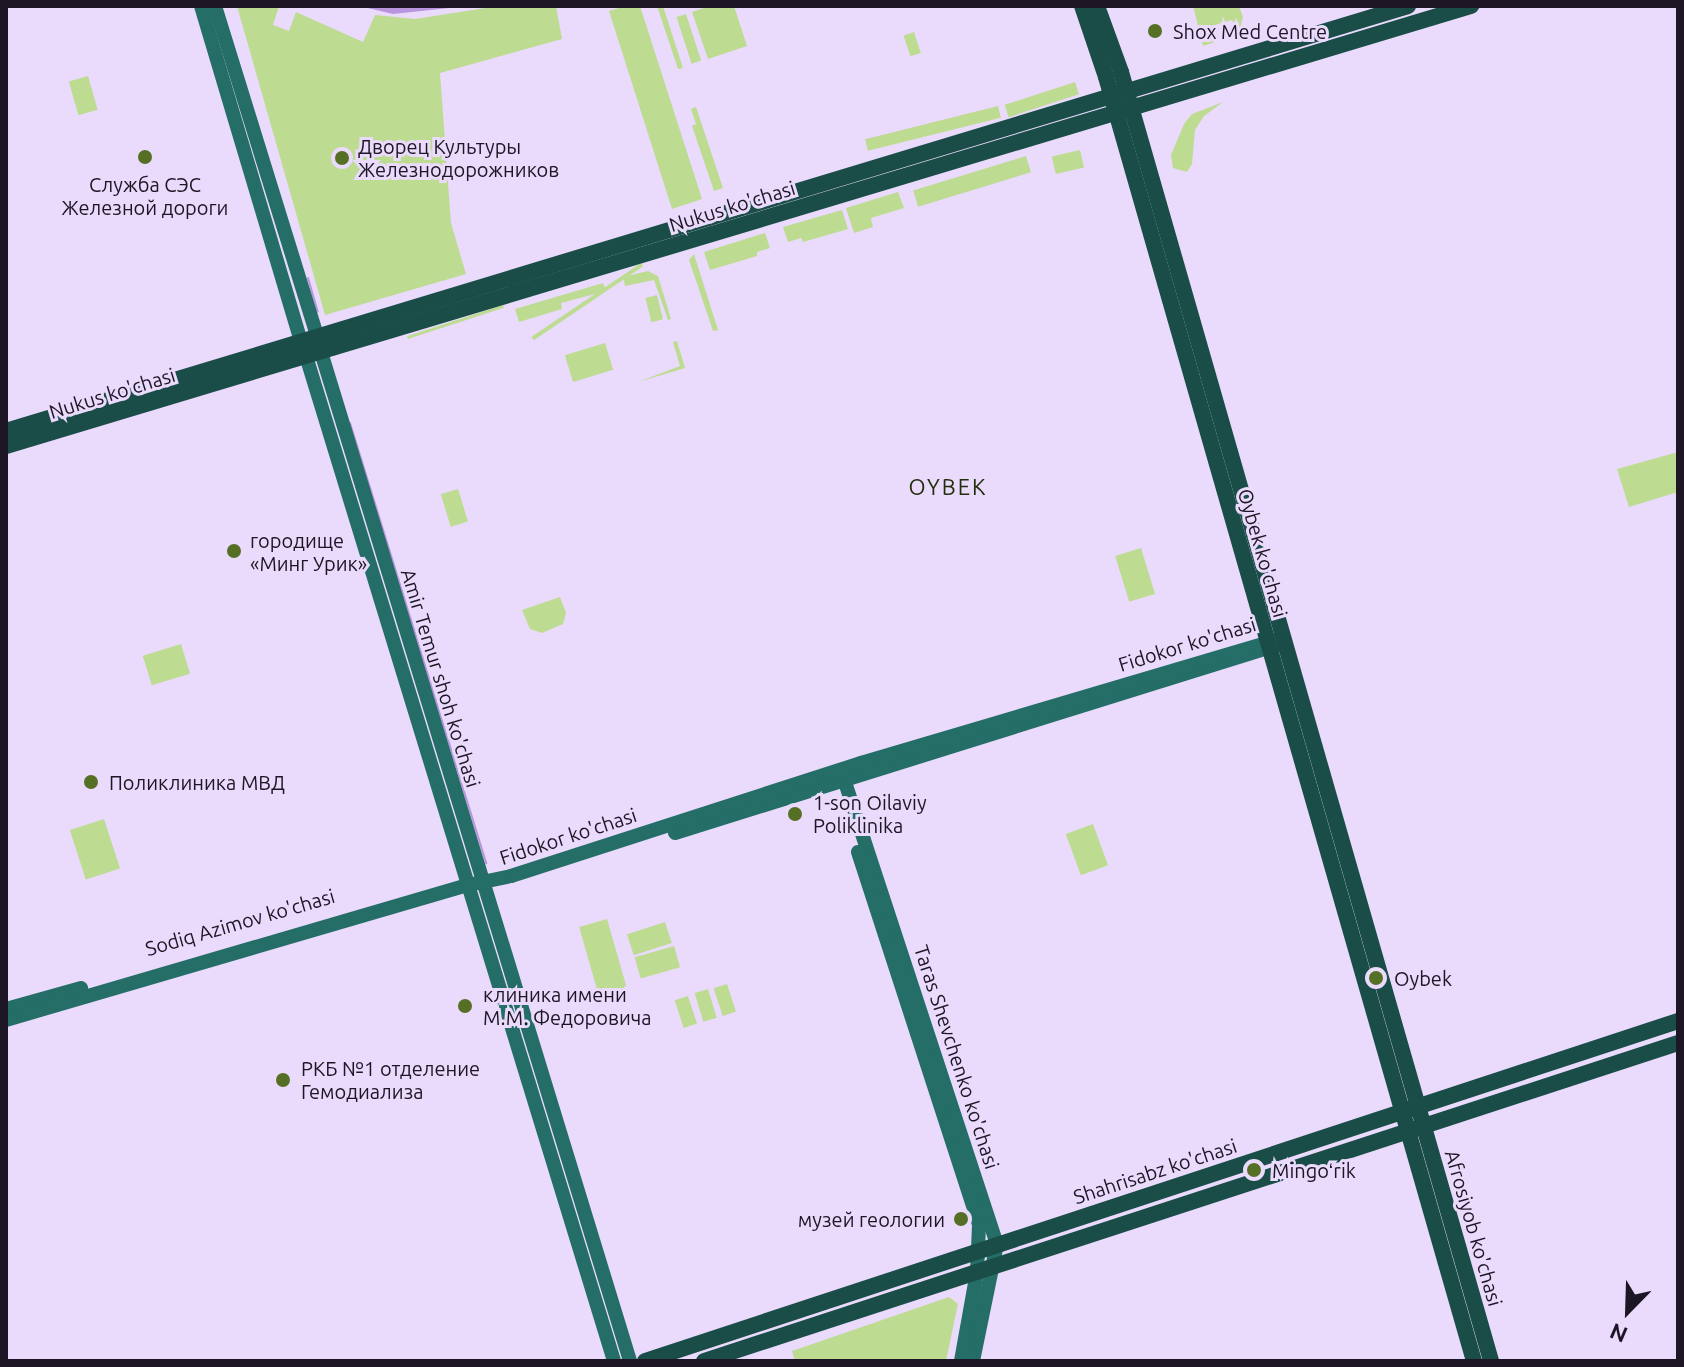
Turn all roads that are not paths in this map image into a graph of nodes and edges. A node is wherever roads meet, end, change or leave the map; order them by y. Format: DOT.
graph roads {
  1 [pos="192,6"];
  2 [pos="201,6"];
  3 [pos="215,6"];
  4 [pos="1082,6"];
  5 [pos="1097,6"];
  6 [pos="1408,6"];
  7 [pos="1461,8"];
  8 [pos="208,41"];
  9 [pos="243,99"];
  10 [pos="1121,101"];
  11 [pos="228,103"];
  12 [pos="311,346"];
  13 [pos="6,431"];
  14 [pos="6,446"];
  15 [pos="352,453"];
  16 [pos="336,457"];
  17 [pos="396,627"];
  18 [pos="1274,643"];
  19 [pos="838,776"];
  20 [pos="466,880"];
  21 [pos="485,886"];
  22 [pos="208,957"];
  23 [pos="6,1009"];
  24 [pos="6,1020"];
  25 [pos="1678,1021"];
  26 [pos="1678,1043"];
  27 [pos="1410,1109"];
  28 [pos="1416,1130"];
  29 [pos="997,1244"];
  30 [pos="979,1250"];
  31 [pos="985,1269"];
  32 [pos="953,1279"];
  33 [pos="971,1304"];
  34 [pos="614,1361"];
  35 [pos="630,1361"];
  36 [pos="645,1361"];
  37 [pos="704,1361"];
  38 [pos="961,1361"];
  39 [pos="973,1361"];
  40 [pos="1474,1361"];
  41 [pos="1491,1361"];
  1 -- 8 [label="main road, Amir Temur shoh ko'chasi"];
  2 -- 8 [label="main road, Amir Temur shoh ko'chasi"];
  3 -- 9 [label="main road, Amir Temur shoh ko'chasi"];
  4 -- 10 [label="main road, Oybek ko'chasi"];
  5 -- 10 [label="main road, Oybek ko'chasi"];
  6 -- 10 [label="main road, Nukus ko'chasi"];
  7 -- 10 [label="main road, Nukus ko'chasi"];
  8 -- 11 [label="main road, Amir Temur shoh ko'chasi"];
  9 -- 11 [label="main road"];
  9 -- 12 [label="main road, Amir Temur shoh ko'chasi"];
  10 -- 12 [label="main road, Nukus ko'chasi"];
  10 -- 18 [label="main road, Oybek ko'chasi"];
  11 -- 12 [label="main road, Amir Temur shoh ko'chasi"];
  12 -- 13 [label="main road, Nukus ko'chasi"];
  12 -- 14 [label="main road, Nukus ko'chasi"];
  12 -- 15 [label="main road, Amir Temur shoh ko'chasi"];
  12 -- 16 [label="main road, Amir Temur shoh ko'chasi"];
  15 -- 16 [label="main road"];
  15 -- 17 [label="main road, Amir Temur shoh ko'chasi"];
  16 -- 17 [label="main road, Amir Temur shoh ko'chasi"];
  17 -- 20 [label="main road, Amir Temur shoh ko'chasi"];
  17 -- 21 [label="main road, Amir Temur shoh ko'chasi"];
  18 -- 19 [label="main road, Fidokor ko'chasi"];
  18 -- 27 [label="main road, Oybek ko'chasi"];
  19 -- 21 [label="main road, Fidokor ko'chasi"];
  19 -- 29 [label="main road, Taras Shevchenko ko'chasi"];
  19 -- 30 [label="main road, Taras Shevchenko ko'chasi"];
  20 -- 21 [label="main road, Fidokor ko'chasi"];
  20 -- 22 [label="main road, Sodiq Azimov ko'chasi"];
  20 -- 34 [label="main road, Amir Temur shoh ko'chasi"];
  21 -- 35 [label="main road, Amir Temur shoh ko'chasi"];
  22 -- 23 [label="main road, Sodiq Azimov ko'chasi"];
  22 -- 24 [label="main road, Sodiq Azimov ko'chasi"];
  25 -- 27 [label="main road, Shahrisabz ko'chasi"];
  26 -- 28 [label="main road, Shahrisabz ko'chasi"];
  27 -- 28 [label="main road, Afrosiyob ko'chasi"];
  27 -- 29 [label="main road, Shahrisabz ko'chasi"];
  28 -- 31 [label="main road, Shahrisabz ko'chasi"];
  28 -- 40 [label="main road, Afrosiyob ko'chasi"];
  28 -- 41 [label="main road, Afrosiyob ko'chasi"];
  29 -- 30 [label="main road, Shahrisabz ko'chasi"];
  29 -- 31 [label="main road, Taras Shevchenko ko'chasi"];
  30 -- 31 [label="main road, Taras Shevchenko ko'chasi"];
  30 -- 36 [label="main road, Shahrisabz ko'chasi"];
  31 -- 32 [label="main road, Shahrisabz ko'chasi"];
  31 -- 33 [label="main road, Taras Shevchenko ko'chasi"];
  31 -- 39 [label="main road, Taras Shevchenko ko'chasi"];
  32 -- 33 [label="main road"];
  32 -- 37 [label="main road, Shahrisabz ko'chasi"];
  33 -- 38 [label="main road, Taras Shevchenko ko'chasi"];
}
